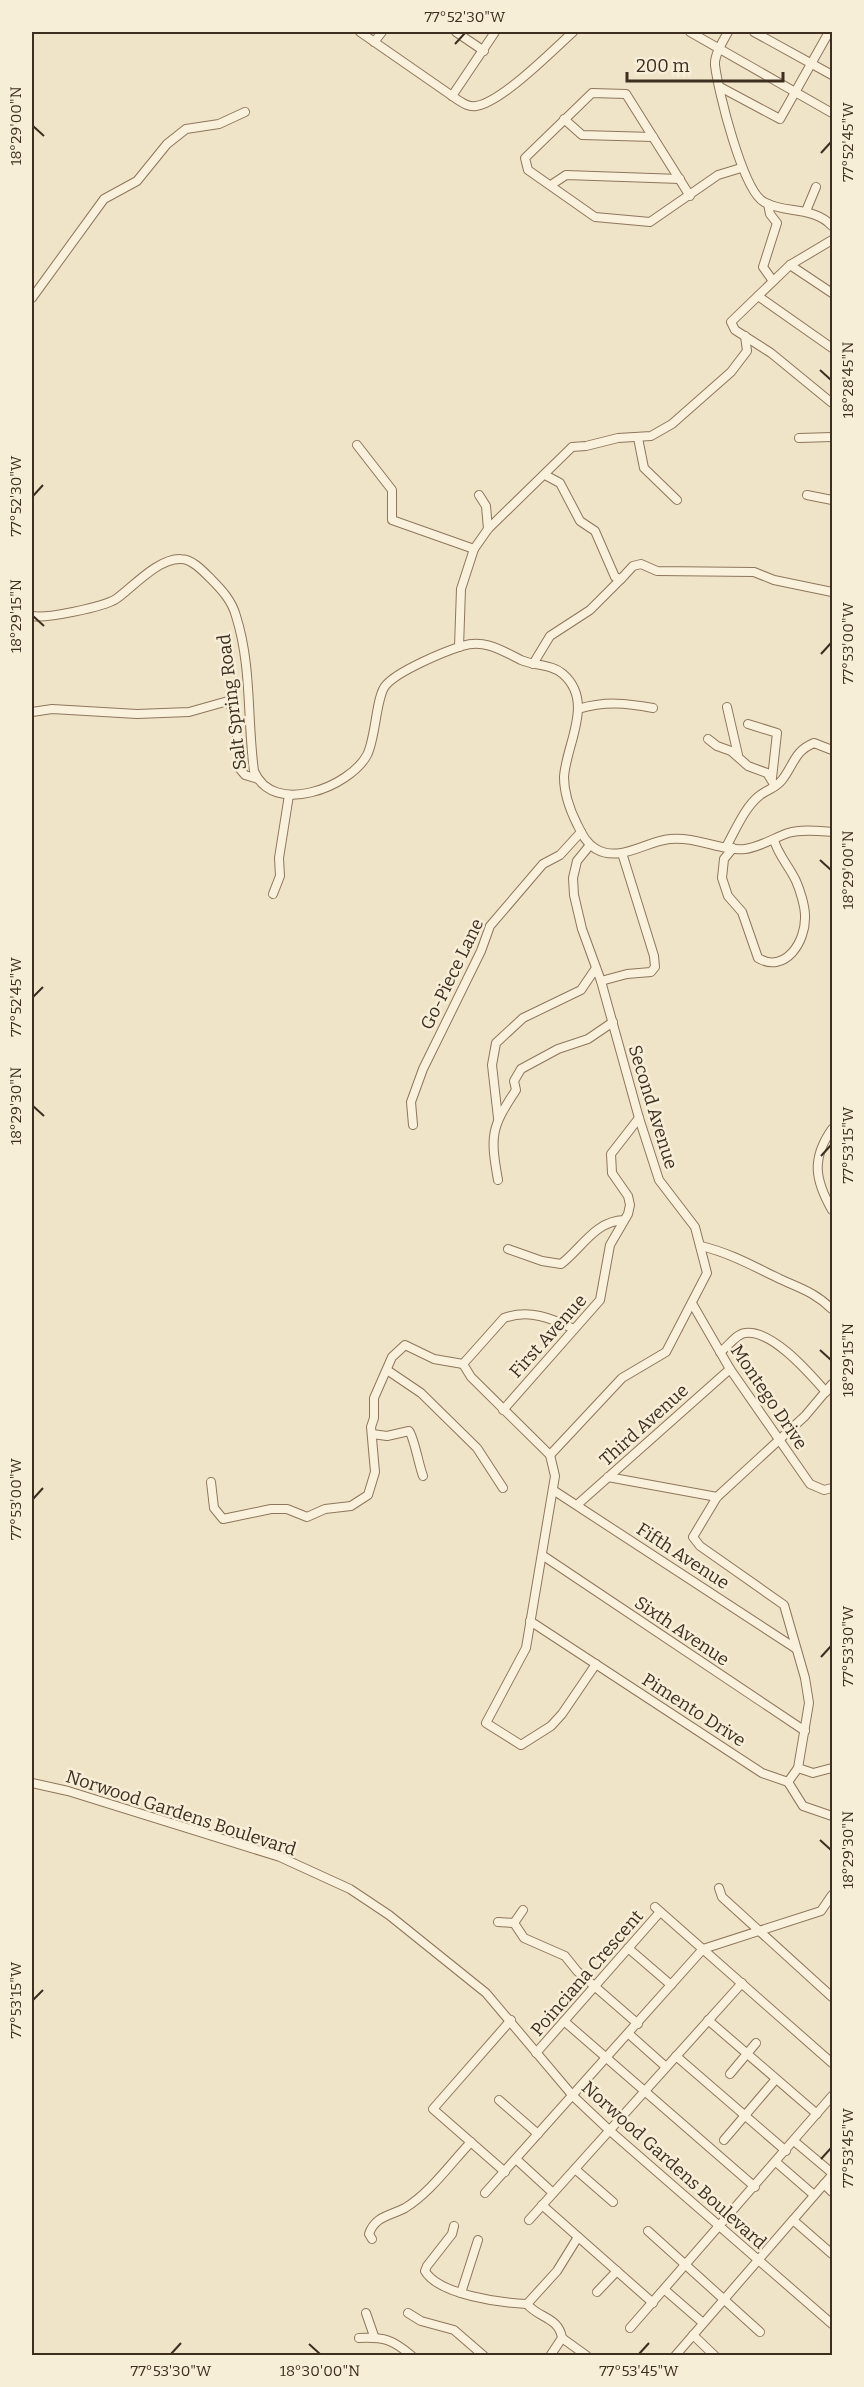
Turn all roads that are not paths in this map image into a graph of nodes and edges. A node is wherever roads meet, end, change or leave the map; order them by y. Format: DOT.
graph roads {
  1 [pos="360,32"];
  2 [pos="382,32"];
  3 [pos="456,32"];
  4 [pos="495,32"];
  5 [pos="573,32"];
  6 [pos="690,32"];
  7 [pos="728,32"];
  8 [pos="754,32"];
  9 [pos="827,34"];
  10 [pos="374,42"];
  11 [pos="719,49"];
  12 [pos="484,51"];
  13 [pos="812,63"];
  14 [pos="832,75"];
  15 [pos="720,87"];
  16 [pos="796,92"];
  17 [pos="452,96"];
  18 [pos="245,112"];
  19 [pos="832,113"];
  20 [pos="564,119"];
  21 [pos="653,137"];
  22 [pos="741,168"];
  23 [pos="680,179"];
  24 [pos="551,185"];
  25 [pos="816,187"];
  26 [pos="690,196"];
  27 [pos="768,204"];
  28 [pos="807,211"];
  29 [pos="832,225"];
  30 [pos="832,240"];
  31 [pos="790,265"];
  32 [pos="773,281"];
  33 [pos="832,293"];
  34 [pos="758,296"];
  35 [pos="32,298"];
  36 [pos="745,336"];
  37 [pos="832,348"];
  38 [pos="832,403"];
  39 [pos="638,438"];
  40 [pos="799,438"];
  41 [pos="832,438"];
  42 [pos="357,445"];
  43 [pos="545,475"];
  44 [pos="479,495"];
  45 [pos="807,495"];
  46 [pos="676,500"];
  47 [pos="832,500"];
  48 [pos="488,529"];
  49 [pos="474,549"];
  50 [pos="621,579"];
  51 [pos="832,592"];
  52 [pos="32,616"];
  53 [pos="459,647"];
  54 [pos="533,664"];
  55 [pos="727,707"];
  56 [pos="653,708"];
  57 [pos="578,709"];
  58 [pos="32,712"];
  59 [pos="748,724"];
  60 [pos="708,738"];
  61 [pos="832,750"];
  62 [pos="738,756"];
  63 [pos="258,779"];
  64 [pos="774,782"];
  65 [pos="289,795"];
  66 [pos="581,832"];
  67 [pos="832,832"];
  68 [pos="774,840"];
  69 [pos="590,845"];
  70 [pos="730,847"];
  71 [pos="622,853"];
  72 [pos="273,894"];
  73 [pos="596,968"];
  74 [pos="601,981"];
  75 [pos="613,1022"];
  76 [pos="498,1118"];
  77 [pos="639,1118"];
  78 [pos="413,1125"];
  79 [pos="832,1129"];
  80 [pos="498,1180"];
  81 [pos="832,1210"];
  82 [pos="624,1220"];
  83 [pos="701,1246"];
  84 [pos="508,1249"];
  85 [pos="693,1305"];
  86 [pos="832,1310"];
  87 [pos="574,1329"];
  88 [pos="720,1352"];
  89 [pos="463,1364"];
  90 [pos="730,1369"];
  91 [pos="387,1370"];
  92 [pos="832,1384"];
  93 [pos="826,1392"];
  94 [pos="503,1410"];
  95 [pos="372,1434"];
  96 [pos="778,1441"];
  97 [pos="550,1455"];
  98 [pos="423,1476"];
  99 [pos="608,1477"];
  100 [pos="211,1482"];
  101 [pos="503,1488"];
  102 [pos="832,1488"];
  103 [pos="553,1490"];
  104 [pos="717,1497"];
  105 [pos="578,1504"];
  106 [pos="542,1555"];
  107 [pos="530,1621"];
  108 [pos="795,1648"];
  109 [pos="596,1664"];
  110 [pos="805,1731"];
  111 [pos="798,1767"];
  112 [pos="832,1768"];
  113 [pos="788,1782"];
  114 [pos="32,1783"];
  115 [pos="832,1816"];
  116 [pos="719,1888"];
  117 [pos="832,1897"];
  118 [pos="523,1910"];
  119 [pos="498,1922"];
  120 [pos="514,1923"];
  121 [pos="758,1930"];
  122 [pos="628,1948"];
  123 [pos="703,1949"];
  124 [pos="742,1983"];
  125 [pos="596,1985"];
  126 [pos="671,1985"];
  127 [pos="832,1996"];
  128 [pos="511,2020"];
  129 [pos="708,2020"];
  130 [pos="564,2021"];
  131 [pos="638,2024"];
  132 [pos="629,2034"];
  133 [pos="756,2043"];
  134 [pos="536,2054"];
  135 [pos="747,2054"];
  136 [pos="676,2056"];
  137 [pos="607,2059"];
  138 [pos="832,2063"];
  139 [pos="666,2067"];
  140 [pos="730,2074"];
  141 [pos="776,2079"];
  142 [pos="645,2091"];
  143 [pos="573,2096"];
  144 [pos="832,2096"];
  145 [pos="499,2100"];
  146 [pos="817,2114"];
  147 [pos="745,2115"];
  148 [pos="609,2130"];
  149 [pos="538,2134"];
  150 [pos="724,2140"];
  151 [pos="794,2141"];
  152 [pos="471,2142"];
  153 [pos="786,2151"];
  154 [pos="516,2159"];
  155 [pos="776,2162"];
  156 [pos="575,2169"];
  157 [pos="505,2172"];
  158 [pos="832,2174"];
  159 [pos="824,2184"];
  160 [pos="755,2187"];
  161 [pos="832,2192"];
  162 [pos="485,2193"];
  163 [pos="553,2193"];
  164 [pos="814,2195"];
  165 [pos="613,2202"];
  166 [pos="542,2205"];
  167 [pos="529,2220"];
  168 [pos="793,2220"];
  169 [pos="454,2226"];
  170 [pos="720,2226"];
  171 [pos="648,2231"];
  172 [pos="578,2238"];
  173 [pos="372,2239"];
  174 [pos="478,2240"];
  175 [pos="832,2254"];
  176 [pos="759,2260"];
  177 [pos="686,2266"];
  178 [pos="617,2271"];
  179 [pos="664,2290"];
  180 [pos="461,2292"];
  181 [pos="597,2292"];
  182 [pos="724,2300"];
  183 [pos="653,2302"];
  184 [pos="527,2304"];
  185 [pos="408,2313"];
  186 [pos="364,2316"];
  187 [pos="703,2323"];
  188 [pos="832,2324"];
  189 [pos="630,2328"];
  190 [pos="760,2332"];
  191 [pos="693,2335"];
  192 [pos="374,2336"];
  193 [pos="562,2337"];
  194 [pos="359,2338"];
  195 [pos="411,2355"];
  196 [pos="484,2355"];
  197 [pos="550,2355"];
  198 [pos="590,2355"];
  199 [pos="675,2355"];
  200 [pos="715,2355"];
  1 -- 10 [label="street"];
  2 -- 10 [label="street"];
  3 -- 12 [label="street"];
  4 -- 12 [label="street"];
  5 -- 17 [label="street"];
  6 -- 11 [label="street"];
  7 -- 11 [label="street"];
  8 -- 13 [label="street"];
  9 -- 13 [label="street"];
  10 -- 17 [label="street"];
  11 -- 15 [label="street"];
  11 -- 16 [label="street"];
  12 -- 17 [label="street"];
  13 -- 14 [label="street"];
  13 -- 16 [label="street"];
  15 -- 16 [label="street"];
  15 -- 22 [label="street"];
  16 -- 19 [label="street"];
  18 -- 35 [label="street"];
  20 -- 21 [label="street"];
  20 -- 21 [label="street"];
  20 -- 24 [label="street"];
  21 -- 23 [label="street"];
  22 -- 26 [label="street"];
  22 -- 27 [label="street"];
  23 -- 24 [label="street"];
  23 -- 26 [label="street"];
  24 -- 26 [label="street"];
  25 -- 28 [label="street"];
  27 -- 28 [label="street"];
  27 -- 32 [label="street"];
  28 -- 29 [label="street"];
  30 -- 31 [label="street"];
  31 -- 32 [label="street"];
  31 -- 33 [label="street"];
  32 -- 34 [label="street"];
  34 -- 36 [label="street"];
  34 -- 37 [label="street"];
  36 -- 38 [label="street"];
  36 -- 39 [label="street"];
  39 -- 43 [label="street"];
  39 -- 46 [label="street"];
  40 -- 41 [label="street"];
  42 -- 49 [label="street"];
  43 -- 48 [label="street"];
  43 -- 50 [label="street"];
  44 -- 48 [label="street"];
  45 -- 47 [label="street"];
  48 -- 49 [label="street"];
  49 -- 53 [label="street"];
  50 -- 51 [label="street"];
  50 -- 54 [label="street"];
  52 -- 63 [label="street, Salt Spring Road"];
  53 -- 54 [label="street"];
  53 -- 65 [label="street"];
  54 -- 57 [label="street"];
  55 -- 62 [label="street"];
  56 -- 57 [label="street"];
  57 -- 66 [label="street"];
  58 -- 63 [label="street"];
  59 -- 64 [label="street"];
  60 -- 62 [label="street"];
  61 -- 64 [label="street"];
  62 -- 64 [label="street"];
  63 -- 65 [label="street, Salt Spring Road"];
  64 -- 70 [label="street"];
  65 -- 72 [label="street"];
  66 -- 69 [label="street"];
  66 -- 78 [label="street, Go-Piece Lane"];
  67 -- 68 [label="street"];
  68 -- 70 [label="street"];
  68 -- 70 [label="street"];
  69 -- 71 [label="street"];
  69 -- 73 [label="street, Second Avenue"];
  70 -- 71 [label="street"];
  71 -- 74 [label="street"];
  73 -- 74 [label="street, Second Avenue"];
  73 -- 76 [label="street"];
  74 -- 75 [label="street, Second Avenue"];
  75 -- 76 [label="street"];
  75 -- 77 [label="street, Second Avenue"];
  76 -- 80 [label="street"];
  77 -- 82 [label="street, First Avenue"];
  77 -- 83 [label="street, Second Avenue"];
  79 -- 81 [label="street"];
  82 -- 84 [label="street"];
  82 -- 87 [label="street, First Avenue"];
  83 -- 85 [label="street, Second Avenue"];
  83 -- 86 [label="street"];
  85 -- 88 [label="street, Montego Drive"];
  85 -- 97 [label="street, Second Avenue"];
  87 -- 89 [label="street"];
  87 -- 94 [label="street, First Avenue"];
  88 -- 90 [label="street, Montego Drive"];
  88 -- 93 [label="street"];
  89 -- 91 [label="street"];
  89 -- 94 [label="street"];
  90 -- 96 [label="street, Montego Drive"];
  90 -- 99 [label="street, Third Avenue"];
  91 -- 95 [label="street"];
  91 -- 101 [label="street"];
  92 -- 93 [label="street"];
  93 -- 96 [label="street"];
  94 -- 97 [label="street"];
  95 -- 98 [label="street"];
  95 -- 100 [label="street"];
  96 -- 102 [label="street, Montego Drive"];
  96 -- 104 [label="street"];
  97 -- 103 [label="street"];
  99 -- 104 [label="street"];
  99 -- 105 [label="street, Third Avenue"];
  103 -- 105 [label="street, Fifth Avenue"];
  103 -- 106 [label="street"];
  104 -- 108 [label="street"];
  105 -- 108 [label="street, Fifth Avenue"];
  106 -- 107 [label="street"];
  106 -- 110 [label="street, Sixth Avenue"];
  107 -- 109 [label="street, Pimento Drive"];
  107 -- 109 [label="street"];
  108 -- 110 [label="street"];
  109 -- 113 [label="street, Pimento Drive"];
  110 -- 111 [label="street"];
  111 -- 112 [label="street"];
  111 -- 113 [label="street"];
  113 -- 115 [label="street"];
  114 -- 128 [label="street, Norwood Gardens Boulevard"];
  116 -- 121 [label="street"];
  117 -- 121 [label="street"];
  118 -- 120 [label="street"];
  119 -- 120 [label="street"];
  120 -- 125 [label="street"];
  121 -- 123 [label="street"];
  121 -- 127 [label="street"];
  122 -- 123 [label="street, Poinciana Crescent"];
  122 -- 125 [label="street, Poinciana Crescent"];
  122 -- 126 [label="street"];
  123 -- 124 [label="street"];
  123 -- 126 [label="street"];
  124 -- 129 [label="street"];
  124 -- 138 [label="street"];
  125 -- 130 [label="street, Poinciana Crescent"];
  125 -- 131 [label="street"];
  126 -- 131 [label="street"];
  128 -- 134 [label="street, Norwood Gardens Boulevard"];
  128 -- 152 [label="street"];
  129 -- 135 [label="street"];
  129 -- 136 [label="street"];
  130 -- 134 [label="street, Poinciana Crescent"];
  130 -- 137 [label="street"];
  131 -- 132 [label="street"];
  132 -- 137 [label="street"];
  132 -- 139 [label="street"];
  133 -- 135 [label="street"];
  134 -- 143 [label="street, Norwood Gardens Boulevard"];
  135 -- 140 [label="street"];
  135 -- 141 [label="street"];
  136 -- 139 [label="street"];
  136 -- 147 [label="street"];
  137 -- 142 [label="street"];
  137 -- 143 [label="street"];
  139 -- 142 [label="street"];
  141 -- 146 [label="street"];
  141 -- 147 [label="street"];
  142 -- 148 [label="street"];
  142 -- 160 [label="street"];
  143 -- 148 [label="street, Norwood Gardens Boulevard"];
  143 -- 149 [label="street"];
  144 -- 146 [label="street"];
  145 -- 149 [label="street"];
  146 -- 151 [label="street"];
  147 -- 150 [label="street"];
  147 -- 153 [label="street"];
  148 -- 156 [label="street"];
  148 -- 170 [label="street, Norwood Gardens Boulevard"];
  149 -- 154 [label="street"];
  151 -- 153 [label="street"];
  151 -- 158 [label="street"];
  152 -- 157 [label="street"];
  152 -- 173 [label="street"];
  153 -- 155 [label="street"];
  154 -- 157 [label="street"];
  154 -- 163 [label="street"];
  155 -- 160 [label="street"];
  155 -- 164 [label="street"];
  156 -- 163 [label="street"];
  156 -- 165 [label="street"];
  157 -- 162 [label="street"];
  158 -- 159 [label="street"];
  159 -- 161 [label="street"];
  159 -- 164 [label="street"];
  160 -- 170 [label="street"];
  163 -- 166 [label="street"];
  164 -- 168 [label="street"];
  166 -- 167 [label="street"];
  166 -- 172 [label="street"];
  168 -- 175 [label="street"];
  168 -- 176 [label="street"];
  169 -- 180 [label="street"];
  170 -- 176 [label="street, Norwood Gardens Boulevard"];
  170 -- 177 [label="street"];
  171 -- 177 [label="street"];
  172 -- 178 [label="street"];
  172 -- 184 [label="street"];
  174 -- 180 [label="street"];
  176 -- 182 [label="street"];
  176 -- 188 [label="street, Norwood Gardens Boulevard"];
  177 -- 179 [label="street"];
  177 -- 182 [label="street"];
  178 -- 181 [label="street"];
  178 -- 183 [label="street"];
  179 -- 183 [label="street"];
  179 -- 187 [label="street"];
  180 -- 184 [label="street"];
  182 -- 187 [label="street"];
  182 -- 190 [label="street"];
  183 -- 189 [label="street"];
  184 -- 193 [label="street"];
  185 -- 196 [label="street"];
  186 -- 192 [label="street"];
  187 -- 191 [label="street"];
  191 -- 199 [label="street"];
  191 -- 200 [label="street"];
  192 -- 194 [label="street"];
  192 -- 195 [label="street"];
  193 -- 197 [label="street"];
  193 -- 198 [label="street"];
}
